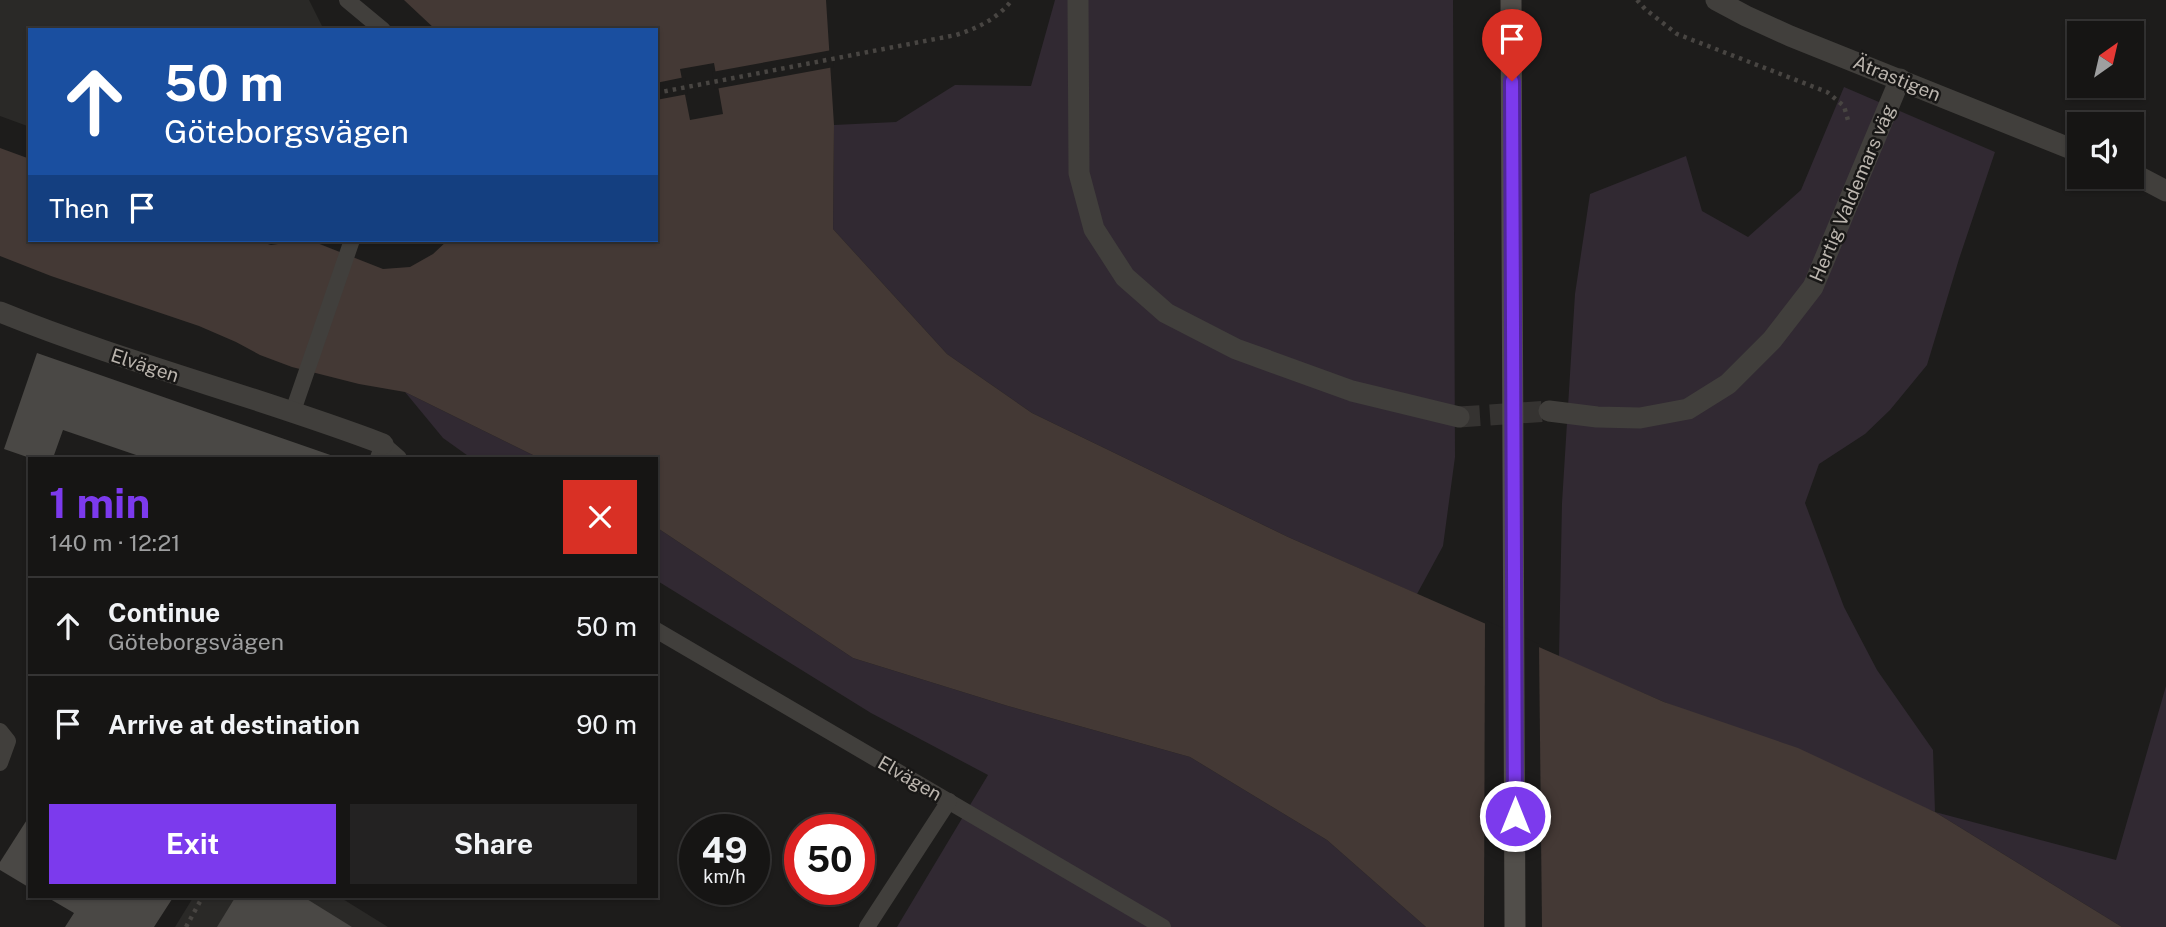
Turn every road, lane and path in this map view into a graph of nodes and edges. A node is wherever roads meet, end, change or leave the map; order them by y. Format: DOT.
graph roads {
  1 [pos="347,0"];
  2 [pos="1012,0"];
  3 [pos="1078,0"];
  4 [pos="1511,0"];
  5 [pos="1637,0"];
  6 [pos="1716,0"];
  7 [pos="381,28"];
  8 [pos="1900,79"];
  9 [pos="658,93"];
  10 [pos="2067,147"];
  11 [pos="1864,168"];
  12 [pos="2144,179"];
  13 [pos="2166,191"];
  14 [pos="351,242"];
  15 [pos="0,312"];
  16 [pos="293,411"];
  17 [pos="1549,411"];
  18 [pos="1459,417"];
  19 [pos="380,451"];
  20 [pos="658,631"];
  21 [pos="0,731"];
  22 [pos="0,763"];
  23 [pos="949,801"];
  24 [pos="202,898"];
  25 [pos="186,927"];
  26 [pos="867,927"];
  27 [pos="1163,927"];
  28 [pos="1516,927"];
  1 -- 7 [label="lane"];
  2 -- 9 [label="path"];
  3 -- 18 [label="street"];
  4 -- 28 [label="main road"];
  5 -- 11 [label="path"];
  6 -- 8 [label="street, Ätrastigen"];
  8 -- 10 [label="street, Ätrastigen"];
  8 -- 11 [label="street, Hertig Valdemars väg"];
  11 -- 17 [label="street, Hertig Valdemars väg"];
  12 -- 13 [label="street"];
  14 -- 16 [label="lane"];
  15 -- 16 [label="street, Elvägen"];
  16 -- 19 [label="street, Elvägen"];
  20 -- 23 [label="lane, Elvägen"];
  21 -- 22 [label="lane"];
  23 -- 26 [label="lane"];
  23 -- 27 [label="lane, Elvägen"];
  24 -- 25 [label="path"];
}
